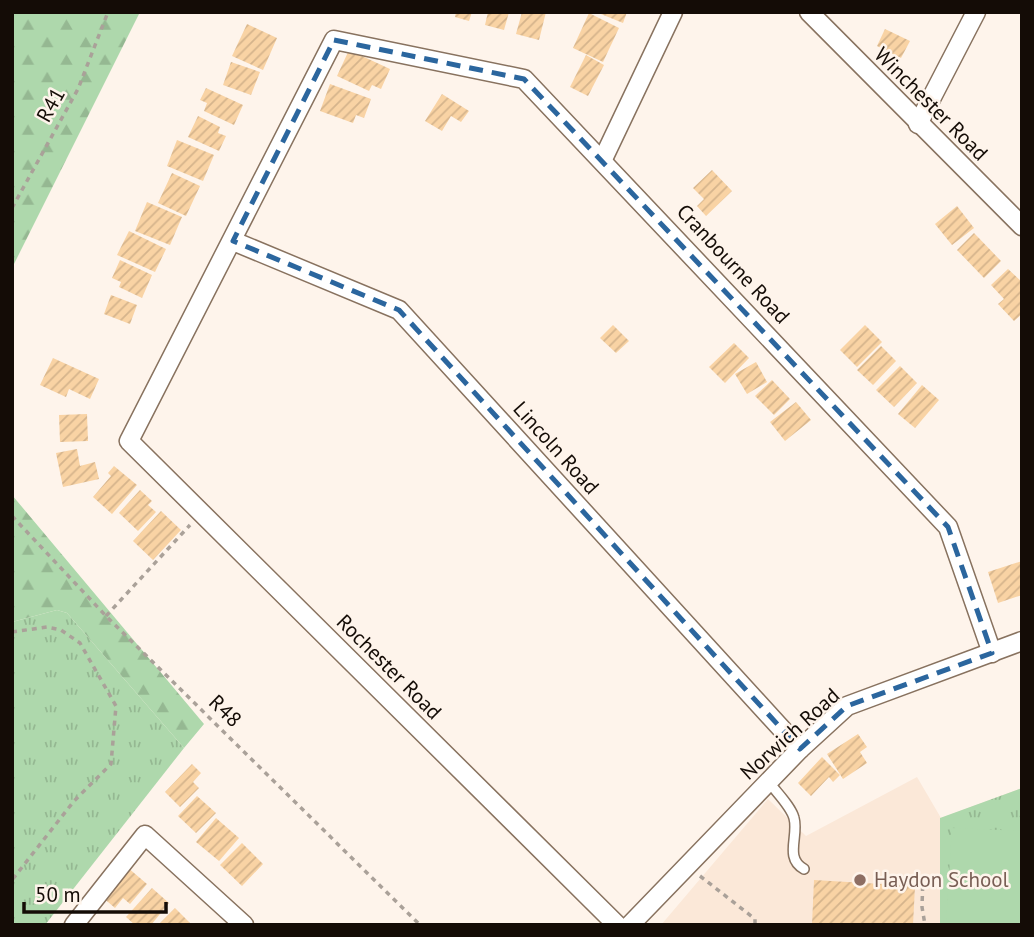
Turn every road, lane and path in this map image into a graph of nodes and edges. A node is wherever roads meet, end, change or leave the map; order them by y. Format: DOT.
graph roads {
  1 [pos="108,12"];
  2 [pos="673,12"];
  3 [pos="809,12"];
  4 [pos="976,12"];
  5 [pos="918,124"];
  6 [pos="603,159"];
  7 [pos="12,208"];
  8 [pos="1022,226"];
  9 [pos="233,241"];
  10 [pos="202,512"];
  11 [pos="12,516"];
  12 [pos="106,616"];
  13 [pos="12,632"];
  14 [pos="1022,641"];
  15 [pos="992,653"];
  16 [pos="800,749"];
  17 [pos="769,782"];
  18 [pos="688,865"];
  19 [pos="804,869"];
  20 [pos="923,876"];
  21 [pos="12,880"];
  22 [pos="74,925"];
  23 [pos="244,925"];
  24 [pos="420,925"];
  25 [pos="617,925"];
  26 [pos="630,925"];
  27 [pos="755,925"];
  28 [pos="925,925"];
  1 -- 7 [label="path, R41"];
  2 -- 6 [label="street"];
  3 -- 5 [label="street, Winchester Road"];
  4 -- 5 [label="street"];
  5 -- 8 [label="street, Winchester Road"];
  6 -- 9 [label="street, Cranbourne Road"];
  6 -- 15 [label="street, Cranbourne Road"];
  9 -- 10 [label="street, Rochester Road"];
  9 -- 16 [label="street, Lincoln Road"];
  10 -- 12 [label="path"];
  10 -- 25 [label="street, Rochester Road"];
  11 -- 12 [label="path, R48"];
  12 -- 24 [label="path, R48"];
  13 -- 21 [label="path"];
  14 -- 15 [label="street, Norwich Road"];
  15 -- 16 [label="street, Norwich Road"];
  16 -- 17 [label="street, Norwich Road"];
  17 -- 18 [label="street, Norwich Road"];
  17 -- 19 [label="lane"];
  18 -- 26 [label="street, Norwich Road"];
  18 -- 27 [label="path"];
  20 -- 28 [label="path"];
  22 -- 23 [label="street"];
}
